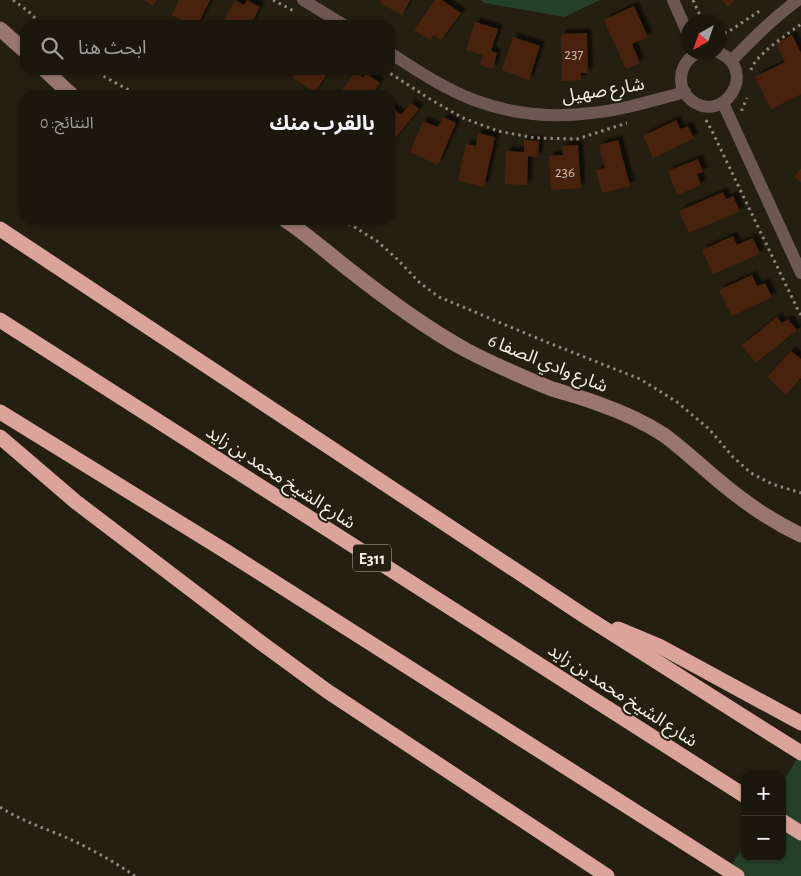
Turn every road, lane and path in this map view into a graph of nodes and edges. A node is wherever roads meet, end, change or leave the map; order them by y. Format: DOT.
graph roads {
  1 [pos="13,0"];
  2 [pos="303,0"];
  3 [pos="673,0"];
  4 [pos="693,0"];
  5 [pos="798,0"];
  6 [pos="768,5"];
  7 [pos="700,15"];
  8 [pos="681,18"];
  9 [pos="37,20"];
  10 [pos="336,20"];
  11 [pos="801,24"];
  12 [pos="0,29"];
  13 [pos="726,33"];
  14 [pos="20,47"];
  15 [pos="395,56"];
  16 [pos="726,57"];
  17 [pos="688,60"];
  18 [pos="731,61"];
  19 [pos="751,74"];
  20 [pos="50,75"];
  21 [pos="101,75"];
  22 [pos="393,75"];
  23 [pos="66,90"];
  24 [pos="129,90"];
  25 [pos="685,92"];
  26 [pos="748,95"];
  27 [pos="723,103"];
  28 [pos="704,118"];
  29 [pos="744,118"];
  30 [pos="634,120"];
  31 [pos="292,225"];
  32 [pos="351,225"];
  33 [pos="0,229"];
  34 [pos="801,273"];
  35 [pos="799,309"];
  36 [pos="801,315"];
  37 [pos="0,320"];
  38 [pos="0,412"];
  39 [pos="0,437"];
  40 [pos="801,493"];
  41 [pos="801,535"];
  42 [pos="583,615"];
  43 [pos="801,723"];
  44 [pos="801,753"];
  45 [pos="741,793"];
  46 [pos="0,806"];
  47 [pos="786,816"];
  48 [pos="786,823"];
  49 [pos="801,823"];
  50 [pos="801,833"];
  51 [pos="606,874"];
  52 [pos="135,876"];
  53 [pos="737,876"];
  1 -- 9 [label="path"];
  2 -- 10 [label="street"];
  3 -- 8 [label="street"];
  4 -- 7 [label="path"];
  5 -- 18 [label="street"];
  6 -- 13 [label="path"];
  11 -- 19 [label="path"];
  12 -- 14 [label="street"];
  15 -- 25 [label="street, شارع صهيل"];
  16 -- 18 [label="street"];
  17 -- 25 [label="street"];
  18 -- 27 [label="street"];
  20 -- 23 [label="street"];
  21 -- 24 [label="path"];
  22 -- 30 [label="path"];
  25 -- 27 [label="street"];
  26 -- 29 [label="path"];
  27 -- 34 [label="street"];
  28 -- 35 [label="path"];
  31 -- 41 [label="street, شارع وادي الصفا 6"];
  32 -- 40 [label="path"];
  33 -- 42 [label="highway"];
  35 -- 36 [label="path"];
  37 -- 45 [label="highway, شارع الشيخ محمد بن زايد / E311"];
  38 -- 53 [label="highway"];
  39 -- 51 [label="highway"];
  42 -- 43 [label="highway"];
  42 -- 44 [label="highway"];
  46 -- 52 [label="path"];
  47 -- 49 [label="highway"];
  48 -- 50 [label="highway"];
}
